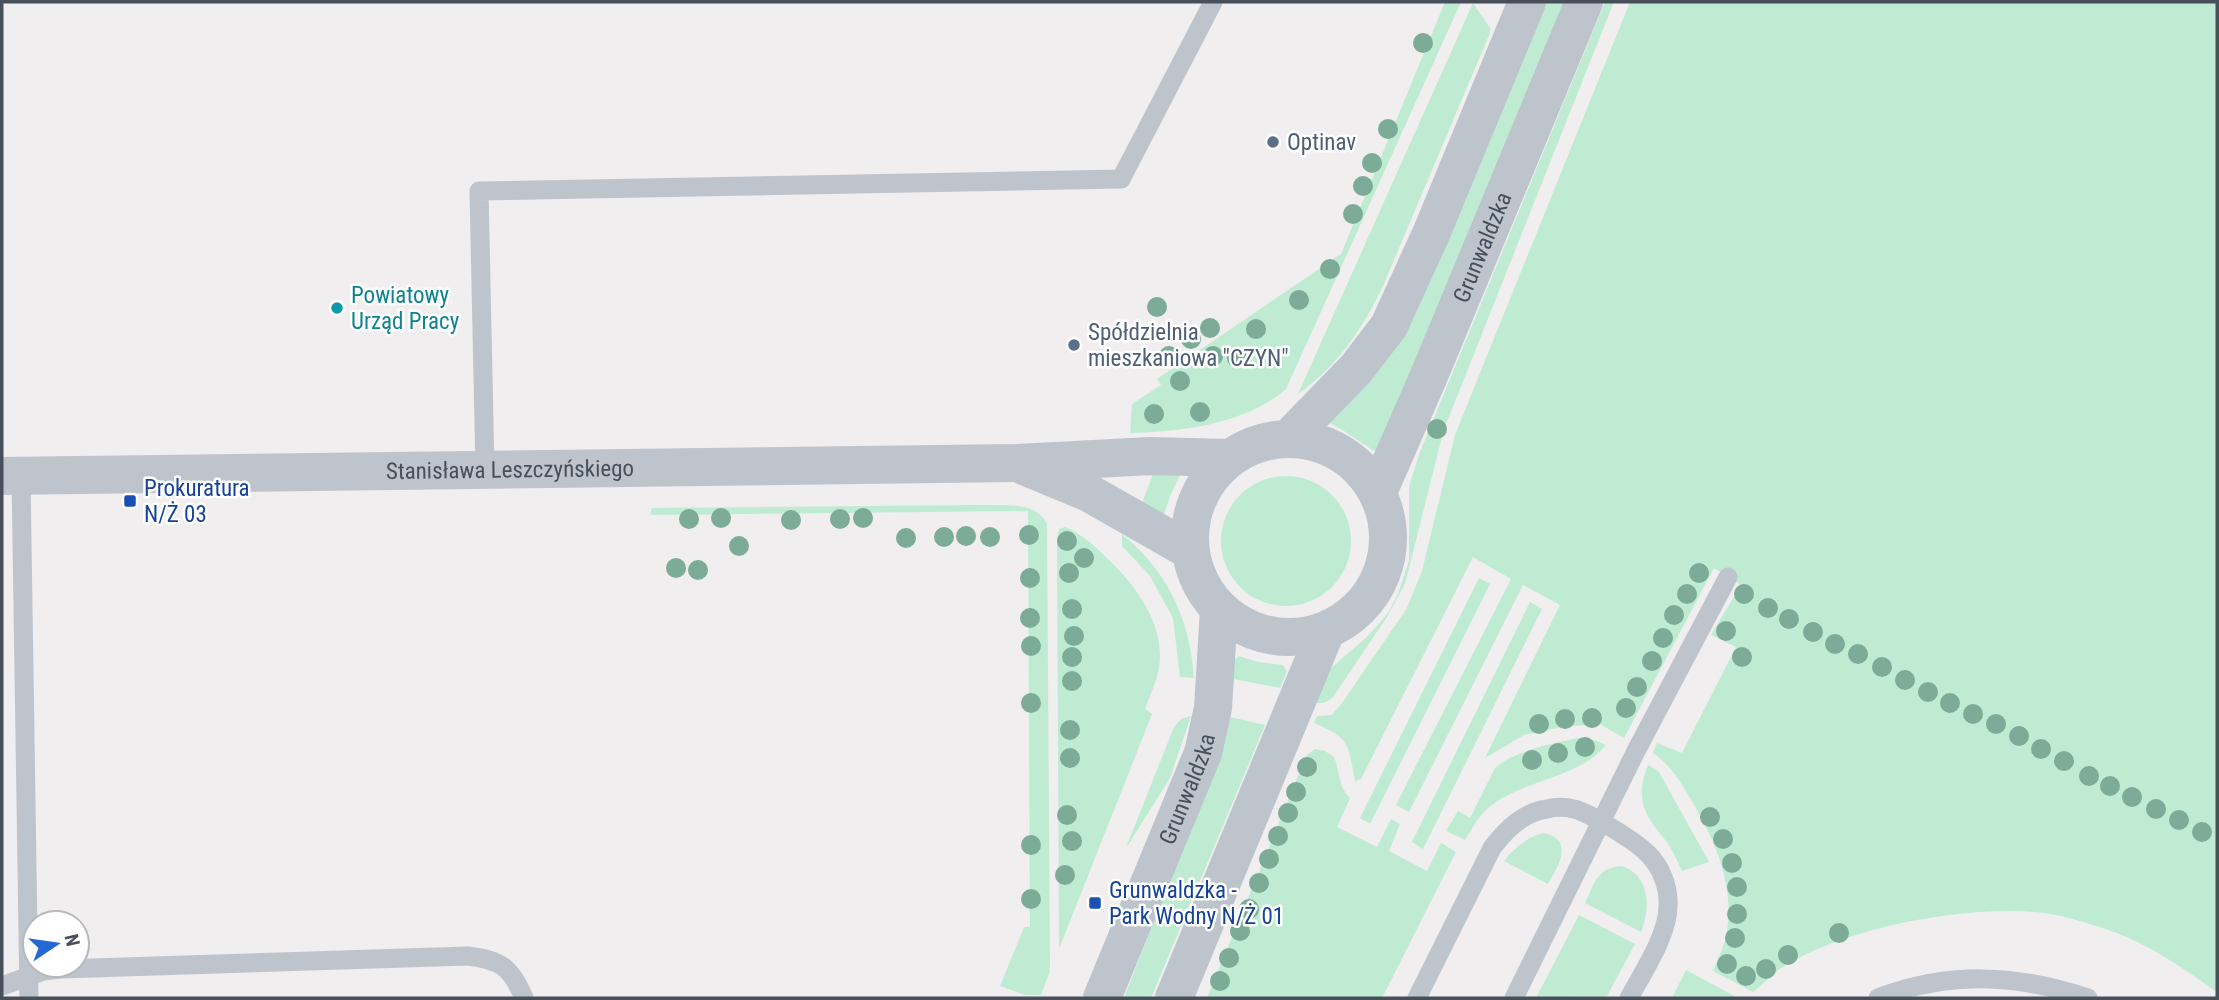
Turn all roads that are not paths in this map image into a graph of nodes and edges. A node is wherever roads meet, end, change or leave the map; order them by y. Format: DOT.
graph roads {
  1 [pos="1213,2"];
  2 [pos="1584,2"];
  3 [pos="1521,4"];
  4 [pos="1289,438"];
  5 [pos="1228,458"];
  6 [pos="1017,463"];
  7 [pos="485,470"];
  8 [pos="11,476"];
  9 [pos="1378,492"];
  10 [pos="1189,550"];
  11 [pos="1728,577"];
  12 [pos="1219,610"];
  13 [pos="1326,631"];
  14 [pos="1601,823"];
  15 [pos="27,909"];
  16 [pos="91,967"];
  17 [pos="21,979"];
  18 [pos="29,979"];
  19 [pos="2,986"];
  20 [pos="29,998"];
  21 [pos="524,998"];
  22 [pos="1102,998"];
  23 [pos="1174,998"];
  24 [pos="1417,998"];
  25 [pos="1514,998"];
  26 [pos="1629,998"];
  27 [pos="1878,998"];
  28 [pos="2088,998"];
  1 -- 7 [label="lane"];
  2 -- 9 [label="street, Grunwaldzka"];
  3 -- 4 [label="street"];
  4 -- 5 [label="street"];
  4 -- 9 [label="street"];
  5 -- 6 [label="street, Stanisława Leszczyńskiego"];
  5 -- 10 [label="street"];
  6 -- 7 [label="street, Stanisława Leszczyńskiego"];
  6 -- 10 [label="street, Stanisława Leszczyńskiego"];
  7 -- 8 [label="street, Stanisława Leszczyńskiego"];
  8 -- 15 [label="lane"];
  9 -- 13 [label="street"];
  10 -- 12 [label="street"];
  11 -- 14 [label="lane"];
  12 -- 13 [label="street"];
  12 -- 22 [label="street, Grunwaldzka"];
  13 -- 23 [label="street"];
  14 -- 24 [label="lane"];
  14 -- 25 [label="lane"];
  14 -- 26 [label="lane"];
  16 -- 21 [label="lane"];
  17 -- 19 [label="lane"];
  18 -- 20 [label="lane"];
  27 -- 28 [label="lane"];
}
